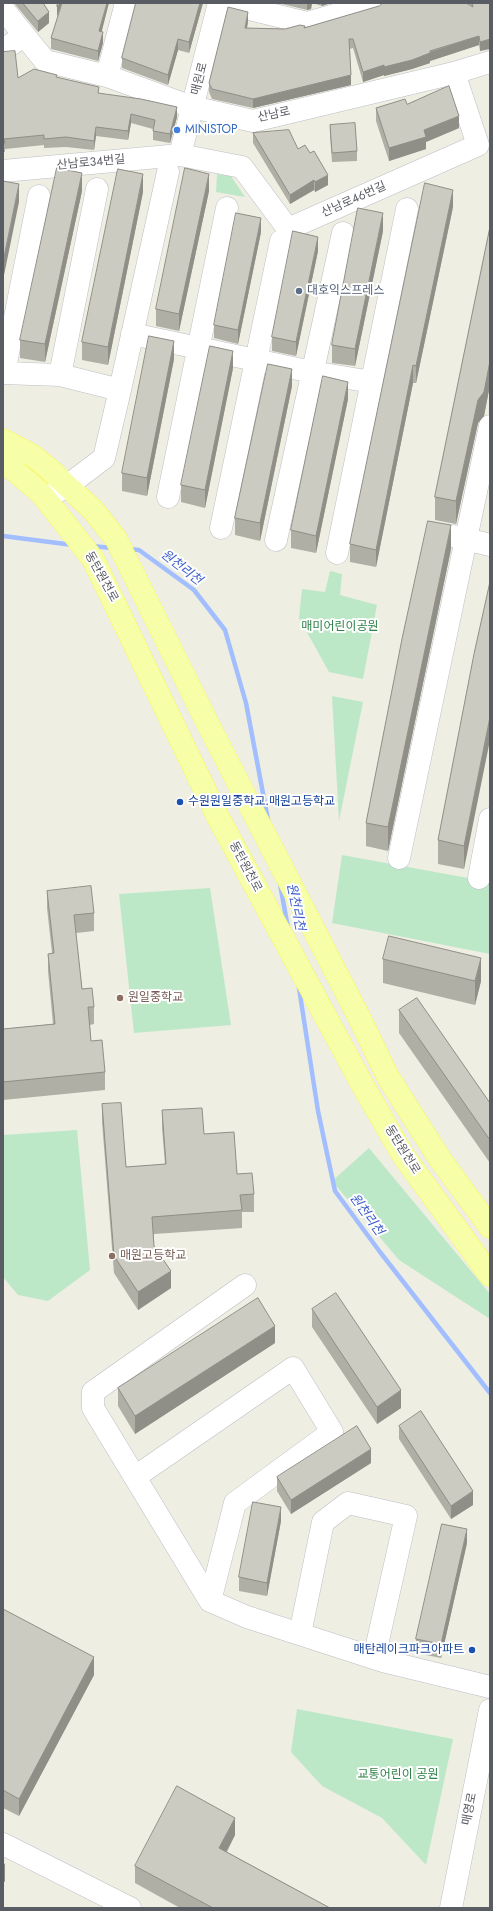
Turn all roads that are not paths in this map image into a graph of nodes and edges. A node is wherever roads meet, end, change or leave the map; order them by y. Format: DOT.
graph roads {
  1 [pos="126,3"];
  2 [pos="219,3"];
  3 [pos="225,3"];
  4 [pos="376,3"];
  5 [pos="3,9"];
  6 [pos="23,36"];
  7 [pos="3,50"];
  8 [pos="490,62"];
  9 [pos="454,73"];
  10 [pos="107,76"];
  11 [pos="192,107"];
  12 [pos="174,164"];
  13 [pos="3,171"];
  14 [pos="97,189"];
  15 [pos="39,196"];
  16 [pos="227,208"];
  17 [pos="407,209"];
  18 [pos="343,233"];
  19 [pos="281,242"];
  20 [pos="132,334"];
  21 [pos="199,348"];
  22 [pos="256,360"];
  23 [pos="312,372"];
  24 [pos="3,373"];
  25 [pos="60,375"];
  26 [pos="372,382"];
  27 [pos="120,390"];
  28 [pos="490,426"];
  29 [pos="3,440"];
  30 [pos="3,460"];
  31 [pos="67,486"];
  32 [pos="168,497"];
  33 [pos="50,503"];
  34 [pos="221,528"];
  35 [pos="436,533"];
  36 [pos="466,539"];
  37 [pos="276,540"];
  38 [pos="490,545"];
  39 [pos="337,553"];
  40 [pos="490,819"];
  41 [pos="399,858"];
  42 [pos="478,878"];
  43 [pos="490,1227"];
  44 [pos="490,1275"];
  45 [pos="245,1285"];
  46 [pos="135,1477"];
  47 [pos="210,1601"];
  48 [pos="300,1634"];
  49 [pos="374,1658"];
  50 [pos="490,1687"];
  51 [pos="490,1710"];
  52 [pos="3,1844"];
  53 [pos="130,1908"];
  54 [pos="451,1908"];
  1 -- 10 [label="street"];
  2 -- 11 [label="street, 매원로"];
  3 -- 4 [label="street"];
  5 -- 6 [label="street, 산남로"];
  6 -- 7 [label="street"];
  6 -- 10 [label="street, 산남로"];
  8 -- 9 [label="street, 산남로"];
  9 -- 11 [label="street, 산남로"];
  9 -- 12 [label="street, 산남로46번길"];
  10 -- 11 [label="street, 산남로"];
  11 -- 12 [label="street, 매원로"];
  12 -- 13 [label="street, 산남로34번길"];
  12 -- 20 [label="street, 매원로"];
  14 -- 25 [label="street"];
  15 -- 24 [label="street"];
  16 -- 21 [label="street"];
  17 -- 26 [label="street"];
  18 -- 23 [label="street"];
  19 -- 22 [label="street"];
  20 -- 21 [label="street"];
  20 -- 27 [label="street, 매원로"];
  21 -- 22 [label="street"];
  21 -- 32 [label="street"];
  22 -- 23 [label="street"];
  22 -- 34 [label="street"];
  23 -- 26 [label="street"];
  23 -- 37 [label="street"];
  24 -- 25 [label="street"];
  25 -- 27 [label="street"];
  26 -- 39 [label="street"];
  27 -- 31 [label="street, 매원로"];
  28 -- 36 [label="street"];
  29 -- 31 [label="main road"];
  30 -- 33 [label="main road, 동탄원천로"];
  31 -- 33 [label="street, 매원로"];
  31 -- 43 [label="main road"];
  33 -- 44 [label="main road, 동탄원천로"];
  35 -- 36 [label="street"];
  36 -- 38 [label="street"];
  36 -- 41 [label="street"];
  40 -- 42 [label="street"];
  45 -- 46 [label="street"];
  46 -- 47 [label="street"];
  46 -- 47 [label="street"];
  47 -- 48 [label="street"];
  48 -- 49 [label="street"];
  48 -- 49 [label="street"];
  49 -- 50 [label="street"];
  51 -- 54 [label="street, 매영로"];
  52 -- 53 [label="street"];
}
